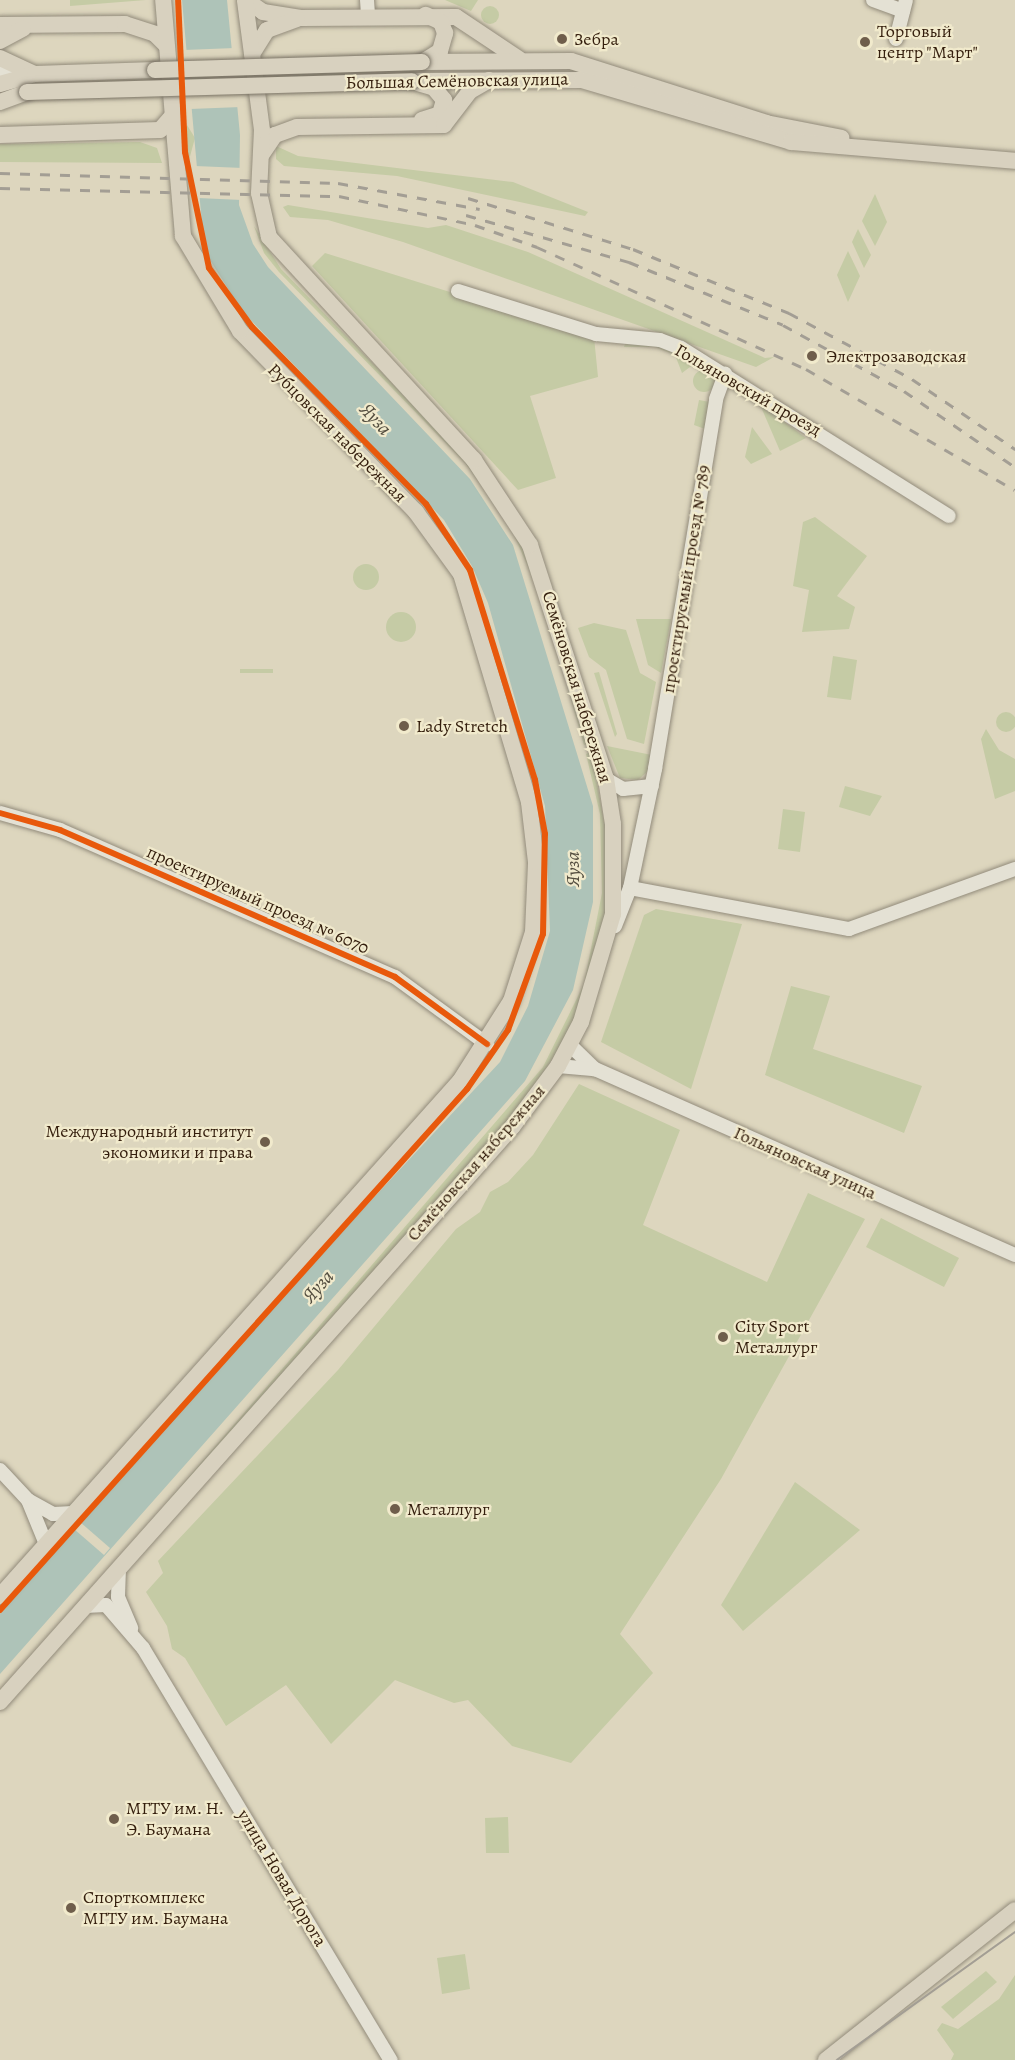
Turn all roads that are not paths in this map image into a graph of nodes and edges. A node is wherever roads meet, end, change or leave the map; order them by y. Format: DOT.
graph roads {
  1 [pos="246,0"];
  2 [pos="873,0"];
  3 [pos="163,1"];
  4 [pos="905,6"];
  5 [pos="368,8"];
  6 [pos="425,15"];
  7 [pos="301,18"];
  8 [pos="125,24"];
  9 [pos="0,25"];
  10 [pos="36,26"];
  11 [pos="896,39"];
  12 [pos="0,41"];
  13 [pos="166,45"];
  14 [pos="252,56"];
  15 [pos="0,58"];
  16 [pos="519,60"];
  17 [pos="422,62"];
  18 [pos="0,70"];
  19 [pos="35,74"];
  20 [pos="499,77"];
  21 [pos="419,82"];
  22 [pos="1,97"];
  23 [pos="258,100"];
  24 [pos="172,116"];
  25 [pos="400,124"];
  26 [pos="297,127"];
  27 [pos="142,131"];
  28 [pos="3,132"];
  29 [pos="878,147"];
  30 [pos="262,156"];
  31 [pos="174,160"];
  32 [pos="1015,161"];
  33 [pos="458,291"];
  34 [pos="726,374"];
  35 [pos="949,516"];
  36 [pos="606,779"];
  37 [pos="652,786"];
  38 [pos="0,813"];
  39 [pos="1015,870"];
  40 [pos="630,888"];
  41 [pos="608,945"];
  42 [pos="487,1044"];
  43 [pos="570,1046"];
  44 [pos="558,1066"];
  45 [pos="595,1069"];
  46 [pos="1015,1255"];
  47 [pos="0,1470"];
  48 [pos="28,1500"];
  49 [pos="73,1513"];
  50 [pos="46,1544"];
  51 [pos="119,1568"];
  52 [pos="0,1596"];
  53 [pos="85,1606"];
  54 [pos="134,1635"];
  55 [pos="0,1702"];
  56 [pos="1014,1914"];
  57 [pos="391,2060"];
  58 [pos="826,2060"];
  1 -- 7 [label="main road"];
  1 -- 14 [label="main road, Семёновская набережная"];
  2 -- 4 [label="street"];
  3 -- 8 [label="main road"];
  3 -- 13 [label="main road, Рубцовская набережная"];
  4 -- 11 [label="street"];
  5 -- 6 [label="main road"];
  5 -- 7 [label="main road"];
  6 -- 16 [label="main road"];
  6 -- 17 [label="main road"];
  7 -- 14 [label="main road"];
  8 -- 10 [label="main road"];
  8 -- 13 [label="main road"];
  9 -- 10 [label="main road"];
  10 -- 12 [label="main road"];
  13 -- 24 [label="main road, Рубцовская набережная"];
  14 -- 23 [label="main road, Семёновская набережная"];
  15 -- 19 [label="main road"];
  16 -- 17 [label="main road, Большая Семёновская улица"];
  16 -- 29 [label="main road, Большая Семёновская улица"];
  17 -- 19 [label="main road, Большая Семёновская улица, bridge"];
  18 -- 19 [label="street"];
  19 -- 22 [label="main road"];
  20 -- 21 [label="main road, Большая Семёновская улица"];
  20 -- 25 [label="main road"];
  20 -- 29 [label="main road, Большая Семёновская улица"];
  21 -- 22 [label="main road, Большая Семёновская улица, bridge"];
  21 -- 25 [label="main road"];
  23 -- 26 [label="main road"];
  23 -- 30 [label="main road, Семёновская набережная"];
  24 -- 27 [label="main road"];
  24 -- 31 [label="main road, Рубцовская набережная"];
  25 -- 26 [label="main road"];
  26 -- 30 [label="main road"];
  27 -- 28 [label="main road"];
  27 -- 31 [label="main road"];
  29 -- 32 [label="main road, Большая Семёновская улица"];
  30 -- 36 [label="main road, Семёновская набережная"];
  31 -- 42 [label="main road, Рубцовская набережная"];
  33 -- 34 [label="street, Гольяновский проезд"];
  34 -- 35 [label="street, Гольяновский проезд"];
  34 -- 37 [label="street, проектируемый проезд № 789"];
  36 -- 37 [label="street"];
  36 -- 41 [label="main road, Семёновская набережная"];
  37 -- 40 [label="street, проектируемый проезд № 789"];
  38 -- 42 [label="street, проектируемый проезд № 6070"];
  39 -- 40 [label="street"];
  40 -- 41 [label="street, проектируемый проезд № 789"];
  41 -- 43 [label="main road, Семёновская набережная"];
  42 -- 49 [label="main road, Рубцовская набережная"];
  43 -- 44 [label="main road, Семёновская набережная"];
  43 -- 45 [label="street, Гольяновская улица"];
  44 -- 45 [label="street, Гольяновская улица"];
  44 -- 51 [label="main road, Семёновская набережная"];
  45 -- 46 [label="street, Гольяновская улица"];
  47 -- 48 [label="street"];
  48 -- 49 [label="street"];
  48 -- 50 [label="street"];
  49 -- 50 [label="main road, Рубцовская набережная"];
  50 -- 52 [label="main road, Рубцовская набережная"];
  51 -- 53 [label="main road, Семёновская набережная"];
  51 -- 54 [label="street, улица Новая Дорога"];
  53 -- 54 [label="street, улица Новая Дорога"];
  53 -- 55 [label="main road, Семёновская набережная"];
  54 -- 57 [label="street, улица Новая Дорога"];
  56 -- 58 [label="main road"];
}
